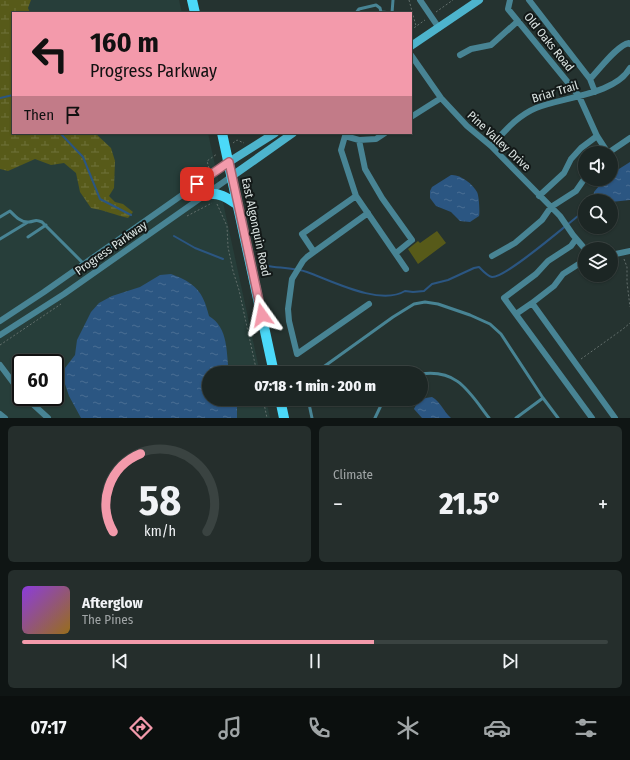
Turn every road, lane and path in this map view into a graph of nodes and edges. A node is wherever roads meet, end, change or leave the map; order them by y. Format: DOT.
graph roads {
  1 [pos="192,0"];
  2 [pos="393,0"];
  3 [pos="409,0"];
  4 [pos="420,0"];
  5 [pos="479,0"];
  6 [pos="510,0"];
  7 [pos="529,0"];
  8 [pos="195,12"];
  9 [pos="357,12"];
  10 [pos="381,12"];
  11 [pos="392,12"];
  12 [pos="518,21"];
  13 [pos="416,26"];
  14 [pos="439,28"];
  15 [pos="630,44"];
  16 [pos="412,45"];
  17 [pos="460,55"];
  18 [pos="412,56"];
  19 [pos="630,68"];
  20 [pos="590,79"];
  21 [pos="595,92"];
  22 [pos="579,96"];
  23 [pos="441,98"];
  24 [pos="412,116"];
  25 [pos="222,134"];
  26 [pos="273,134"];
  27 [pos="292,134"];
  28 [pos="384,134"];
  29 [pos="597,136"];
  30 [pos="630,138"];
  31 [pos="237,140"];
  32 [pos="359,140"];
  33 [pos="247,143"];
  34 [pos="491,146"];
  35 [pos="603,146"];
  36 [pos="618,147"];
  37 [pos="229,162"];
  38 [pos="232,176"];
  39 [pos="579,186"];
  40 [pos="207,194"];
  41 [pos="356,196"];
  42 [pos="539,196"];
  43 [pos="216,201"];
  44 [pos="238,205"];
  45 [pos="551,207"];
  46 [pos="368,213"];
  47 [pos="0,217"];
  48 [pos="28,222"];
  49 [pos="46,225"];
  50 [pos="28,237"];
  51 [pos="575,237"];
  52 [pos="0,239"];
  53 [pos="579,242"];
  54 [pos="630,250"];
  55 [pos="314,252"];
  56 [pos="396,253"];
  57 [pos="621,253"];
  58 [pos="618,254"];
  59 [pos="492,256"];
  60 [pos="578,264"];
  61 [pos="84,265"];
  62 [pos="406,269"];
  63 [pos="532,303"];
  64 [pos="369,304"];
  65 [pos="630,307"];
  66 [pos="516,314"];
  67 [pos="0,321"];
  68 [pos="630,323"];
  69 [pos="0,335"];
  70 [pos="575,363"];
  71 [pos="0,366"];
  72 [pos="255,366"];
  73 [pos="272,366"];
  74 [pos="326,366"];
  75 [pos="428,373"];
  76 [pos="2,374"];
  77 [pos="12,384"];
  78 [pos="543,398"];
  79 [pos="35,406"];
  80 [pos="264,406"];
  81 [pos="281,406"];
  82 [pos="309,406"];
  83 [pos="381,406"];
  84 [pos="0,414"];
  85 [pos="5,418"];
  86 [pos="48,418"];
  87 [pos="267,418"];
  88 [pos="284,418"];
  89 [pos="312,418"];
  90 [pos="375,418"];
  91 [pos="489,418"];
  92 [pos="516,418"];
  93 [pos="558,418"];
  94 [pos="592,418"];
  95 [pos="615,418"];
  1 -- 8 [label="main road"];
  2 -- 11 [label="lane"];
  3 -- 13 [label="path"];
  4 -- 14 [label="street"];
  5 -- 14 [label="street"];
  6 -- 12 [label="street, Old Oaks Road"];
  7 -- 20 [label="street, Old Oaks Road"];
  9 -- 10 [label="lane"];
  12 -- 17 [label="street"];
  12 -- 22 [label="street, Old Oaks Road"];
  14 -- 16 [label="street"];
  15 -- 20 [label="street, Briar Trail"];
  18 -- 23 [label="street, Pine Valley Drive"];
  19 -- 21 [label="street, Briar Trail"];
  20 -- 21 [label="street, Old Oaks Road"];
  21 -- 22 [label="street, Briar Trail"];
  22 -- 29 [label="street, Old Oaks Road"];
  22 -- 34 [label="street, Briar Trail"];
  23 -- 24 [label="street"];
  23 -- 34 [label="street, Pine Valley Drive"];
  25 -- 37 [label="main road, East Algonquin Road"];
  26 -- 37 [label="street"];
  27 -- 38 [label="street"];
  28 -- 32 [label="street"];
  29 -- 35 [label="street, Old Oaks Road"];
  29 -- 42 [label="street"];
  30 -- 36 [label="street"];
  31 -- 33 [label="path"];
  32 -- 41 [label="street"];
  32 -- 56 [label="street"];
  34 -- 42 [label="street, Pine Valley Drive"];
  37 -- 38 [label="main road, East Algonquin Road"];
  37 -- 61 [label="street, Progress Parkway"];
  38 -- 40 [label="street, Progress Parkway"];
  38 -- 44 [label="main road, East Algonquin Road"];
  39 -- 45 [label="street"];
  40 -- 44 [label="main road"];
  40 -- 69 [label="street, Progress Parkway"];
  41 -- 46 [label="street"];
  41 -- 55 [label="street"];
  42 -- 45 [label="street, Pine Valley Drive"];
  43 -- 72 [label="path"];
  44 -- 73 [label="main road, East Algonquin Road"];
  45 -- 51 [label="street, Pine Valley Drive"];
  45 -- 59 [label="street"];
  46 -- 55 [label="street"];
  46 -- 56 [label="street"];
  47 -- 48 [label="lane"];
  48 -- 49 [label="lane"];
  48 -- 52 [label="lane"];
  49 -- 50 [label="lane"];
  49 -- 61 [label="lane"];
  51 -- 53 [label="street, Pine Valley Drive"];
  51 -- 66 [label="street"];
  54 -- 57 [label="street"];
  55 -- 64 [label="street"];
  56 -- 62 [label="street"];
  57 -- 58 [label="street"];
  57 -- 65 [label="path"];
  60 -- 63 [label="street"];
  61 -- 67 [label="street, Progress Parkway"];
  63 -- 66 [label="street"];
  63 -- 70 [label="street"];
  66 -- 94 [label="street"];
  68 -- 70 [label="path"];
  70 -- 95 [label="street"];
  71 -- 76 [label="street"];
  74 -- 78 [label="lane"];
  75 -- 91 [label="lane"];
  76 -- 77 [label="street"];
  78 -- 92 [label="lane"];
  78 -- 93 [label="lane"];
  79 -- 86 [label="street"];
  80 -- 87 [label="path"];
  81 -- 88 [label="main road"];
  82 -- 89 [label="lane"];
  83 -- 90 [label="lane"];
  84 -- 85 [label="street"];
}
